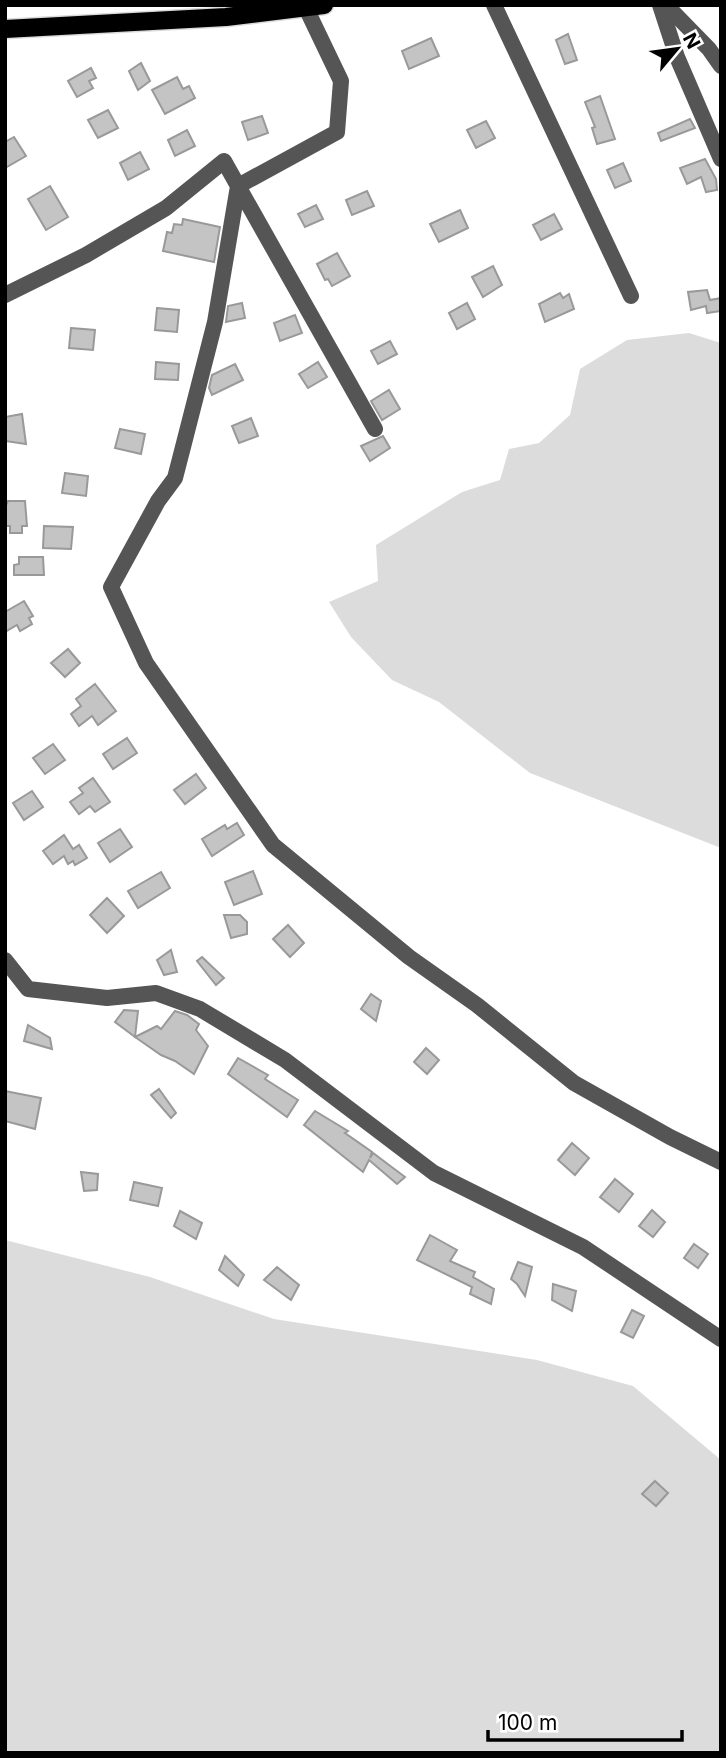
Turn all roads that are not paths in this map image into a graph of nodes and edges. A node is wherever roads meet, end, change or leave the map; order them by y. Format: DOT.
graph roads {
  1 [pos="494,5"];
  2 [pos="660,5"];
  3 [pos="666,5"];
  4 [pos="315,6"];
  5 [pos="211,12"];
  6 [pos="5,29"];
  7 [pos="721,66"];
  8 [pos="721,159"];
  9 [pos="238,187"];
  10 [pos="5,295"];
  11 [pos="631,296"];
  12 [pos="375,429"];
  13 [pos="5,960"];
  14 [pos="721,1162"];
  15 [pos="721,1339"];
  1 -- 11 [label="street"];
  2 -- 8 [label="street"];
  3 -- 7 [label="street"];
  4 -- 5 [label="main road"];
  4 -- 9 [label="street"];
  5 -- 6 [label="main road"];
  9 -- 10 [label="street"];
  9 -- 12 [label="street"];
  9 -- 14 [label="street"];
  13 -- 15 [label="street"];
}
